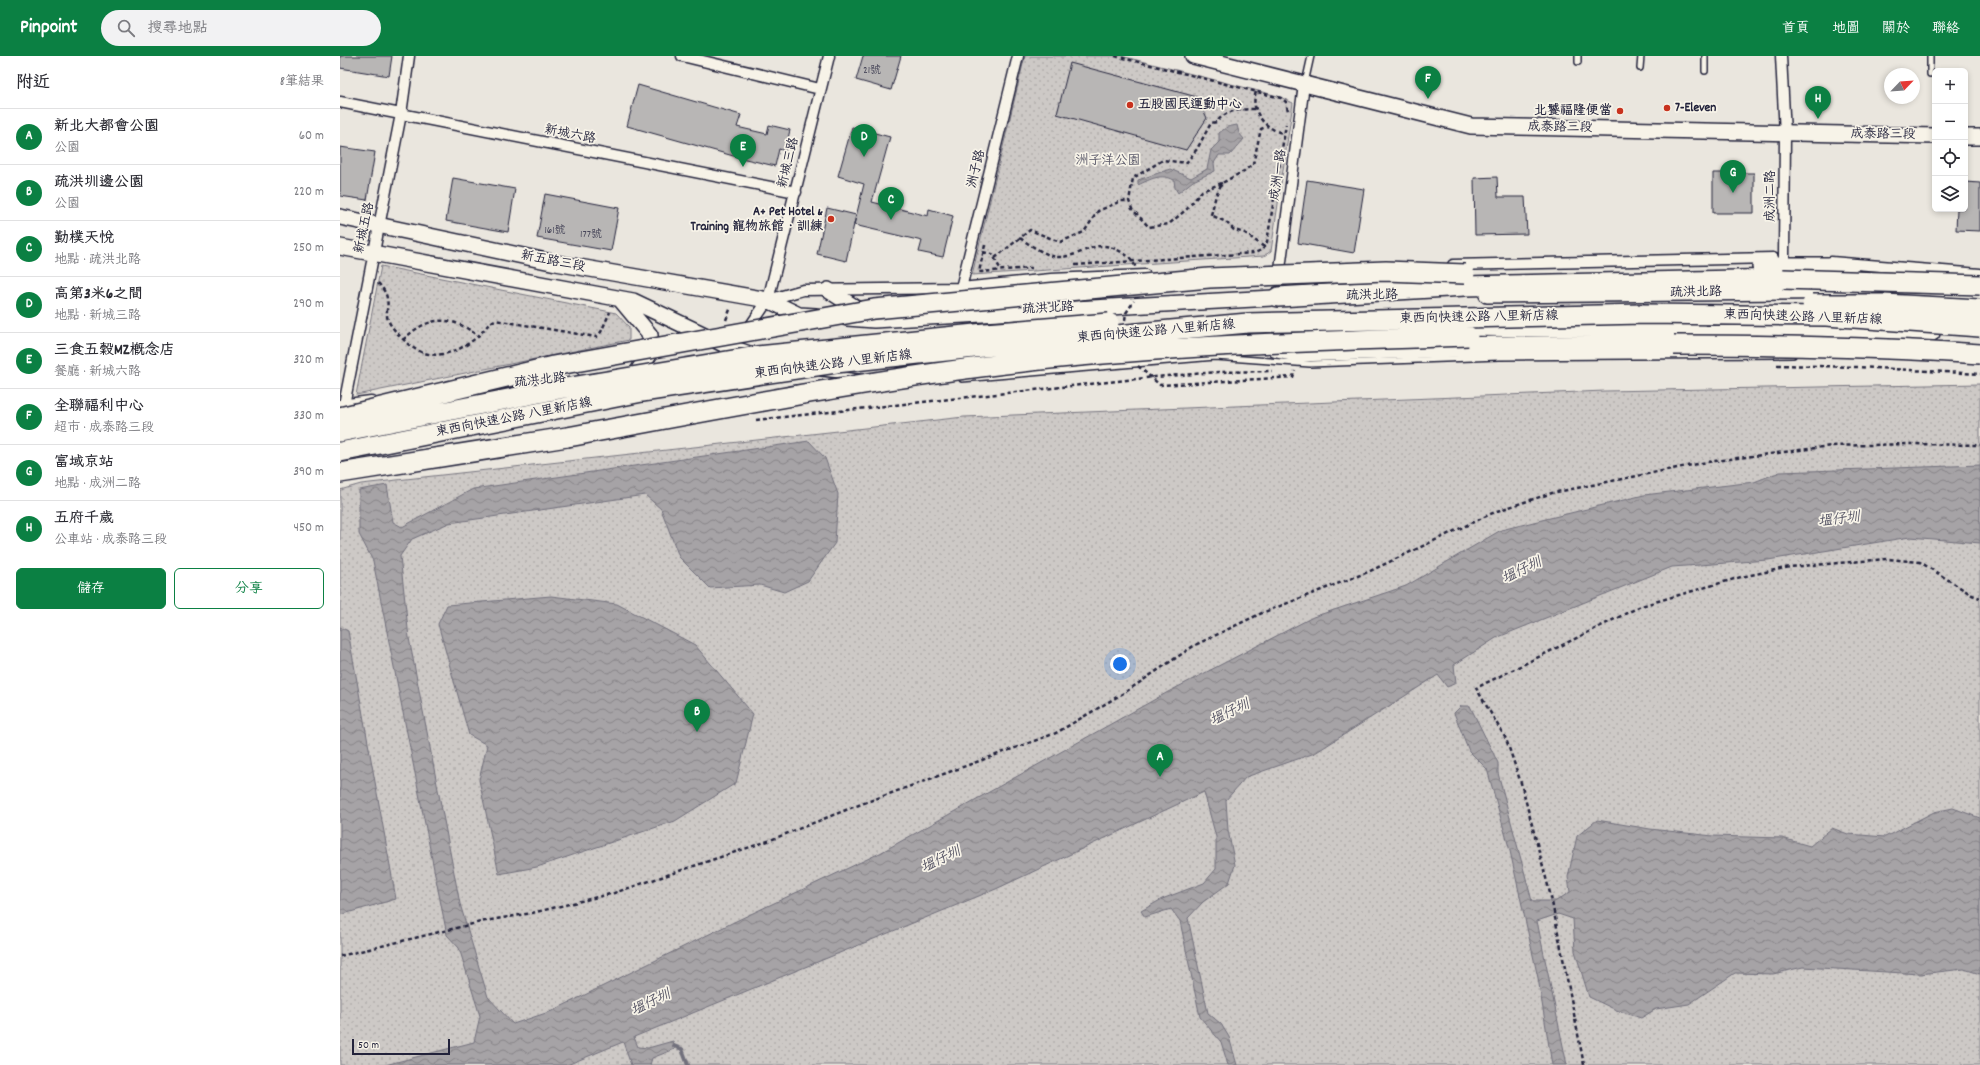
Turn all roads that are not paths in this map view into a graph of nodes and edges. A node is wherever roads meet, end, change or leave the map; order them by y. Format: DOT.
graph roads {
  1 [pos="409,56"];
  2 [pos="682,56"];
  3 [pos="829,56"];
  4 [pos="1018,56"];
  5 [pos="1193,56"];
  6 [pos="1311,56"];
  7 [pos="1578,56"];
  8 [pos="1640,56"];
  9 [pos="1706,56"];
  10 [pos="1781,56"];
  11 [pos="1930,56"];
  12 [pos="1223,60"];
  13 [pos="1578,62"];
  14 [pos="1640,68"];
  15 [pos="1705,72"];
  16 [pos="1930,74"];
  17 [pos="1304,84"];
  18 [pos="820,89"];
  19 [pos="340,102"];
  20 [pos="401,114"];
  21 [pos="1784,134"];
  22 [pos="1932,136"];
  23 [pos="1968,137"];
  24 [pos="1980,137"];
  25 [pos="796,192"];
  26 [pos="340,217"];
  27 [pos="379,226"];
  28 [pos="340,247"];
  29 [pos="372,253"];
  30 [pos="1784,258"];
  31 [pos="1280,270"];
  32 [pos="1980,274"];
  33 [pos="1980,285"];
  34 [pos="961,288"];
  35 [pos="828,290"];
  36 [pos="1883,291"];
  37 [pos="1980,296"];
  38 [pos="1278,297"];
  39 [pos="620,299"];
  40 [pos="768,300"];
  41 [pos="1980,310"];
  42 [pos="874,320"];
  43 [pos="1980,327"];
  44 [pos="1792,330"];
  45 [pos="1980,335"];
  46 [pos="1242,338"];
  47 [pos="734,349"];
  48 [pos="1980,350"];
  49 [pos="1829,354"];
  50 [pos="1980,354"];
  51 [pos="1798,355"];
  52 [pos="638,372"];
  53 [pos="808,372"];
  54 [pos="957,379"];
  55 [pos="918,382"];
  56 [pos="341,409"];
  57 [pos="340,432"];
  58 [pos="340,452"];
  59 [pos="340,473"];
  1 -- 20 [label="street, 新城五路"];
  2 -- 18 [label="street"];
  3 -- 18 [label="street, 新城三路"];
  4 -- 34 [label="street, 洲子路"];
  5 -- 12 [label="street, 成泰路三段"];
  6 -- 17 [label="lane"];
  7 -- 13 [label="lane"];
  8 -- 14 [label="lane"];
  9 -- 15 [label="lane"];
  10 -- 21 [label="street, 成洲二路"];
  11 -- 16 [label="lane"];
  12 -- 17 [label="street, 成泰路三段"];
  17 -- 21 [label="street, 成泰路三段"];
  17 -- 31 [label="street, 成洲一路"];
  18 -- 25 [label="street, 新城三路"];
  19 -- 20 [label="street, 新城六路"];
  20 -- 25 [label="street, 新城六路"];
  20 -- 27 [label="street, 新城五路"];
  21 -- 22 [label="street, 成泰路三段"];
  21 -- 30 [label="street, 成洲二路"];
  23 -- 24 [label="street"];
  25 -- 40 [label="street, 新城三路"];
  26 -- 27 [label="street, 新五路三段"];
  27 -- 29 [label="street, 新城五路"];
  27 -- 40 [label="street, 新五路三段"];
  28 -- 29 [label="street, 新五路三段"];
  29 -- 39 [label="street, 新五路三段"];
  29 -- 56 [label="street, 新城五路"];
  30 -- 31 [label="street"];
  30 -- 32 [label="street"];
  31 -- 34 [label="street"];
  33 -- 38 [label="highway, bridge"];
  34 -- 35 [label="street"];
  35 -- 40 [label="street"];
  35 -- 42 [label="street"];
  36 -- 37 [label="street, 疏洪北路"];
  36 -- 38 [label="street, 疏洪北路"];
  36 -- 56 [label="highway, bridge"];
  38 -- 42 [label="street, 疏洪北路"];
  39 -- 47 [label="street, 新五路三段"];
  39 -- 52 [label="street"];
  40 -- 42 [label="street, 疏洪北路"];
  40 -- 47 [label="street, 疏洪北路"];
  41 -- 57 [label="highway, 東西向快速公路 八里新店線, bridge"];
  43 -- 58 [label="highway, 東西向快速公路 八里新店線, bridge"];
  44 -- 45 [label="street"];
  44 -- 46 [label="street"];
  44 -- 59 [label="highway, bridge"];
  46 -- 50 [label="highway, bridge"];
  46 -- 53 [label="street"];
  47 -- 52 [label="street, 疏洪北路"];
  47 -- 53 [label="street"];
  48 -- 49 [label="lane"];
  51 -- 54 [label="lane"];
  52 -- 56 [label="street, 疏洪北路"];
  53 -- 55 [label="lane"];
}
